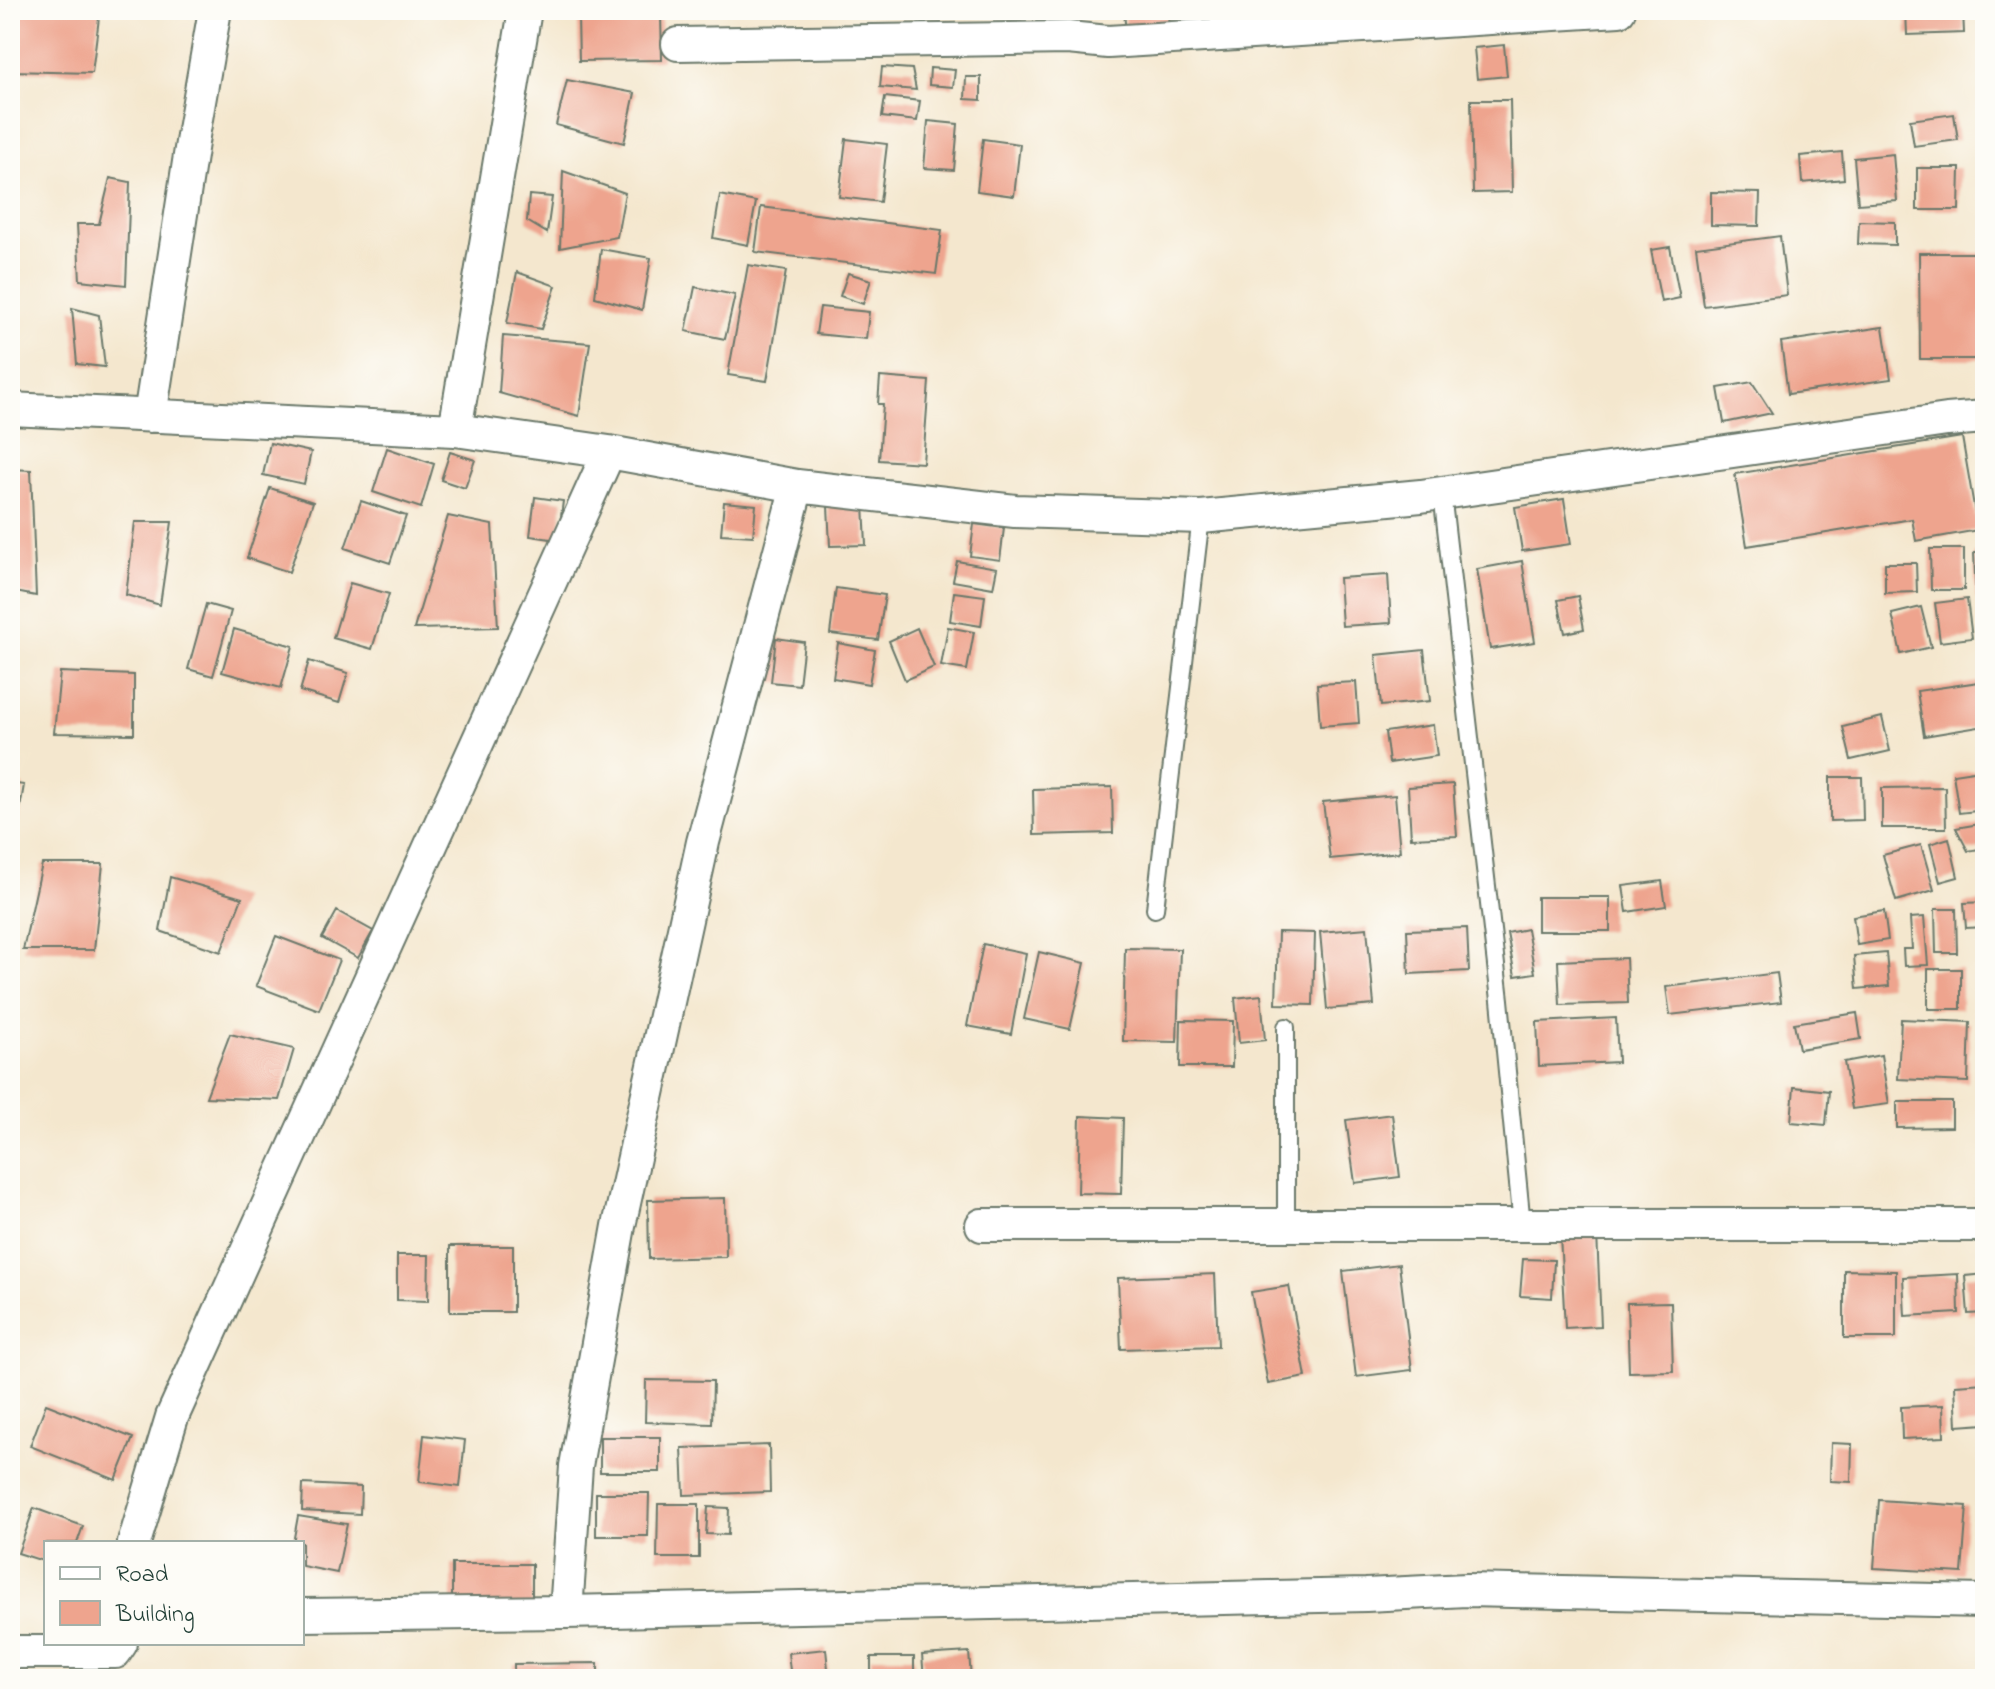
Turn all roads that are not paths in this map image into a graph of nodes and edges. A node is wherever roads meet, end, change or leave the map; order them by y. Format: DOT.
graph roads {
  1 [pos="215,10"];
  2 [pos="525,10"];
  3 [pos="1619,10"];
  4 [pos="1070,24"];
  5 [pos="678,44"];
  6 [pos="10,409"];
  7 [pos="150,416"];
  8 [pos="1985,417"];
  9 [pos="455,430"];
  10 [pos="609,452"];
  11 [pos="797,486"];
  12 [pos="1442,493"];
  13 [pos="1201,517"];
  14 [pos="1155,909"];
  15 [pos="1286,1027"];
  16 [pos="982,1225"];
  17 [pos="1286,1225"];
  18 [pos="1522,1225"];
  19 [pos="1985,1225"];
  20 [pos="135,1541"];
  21 [pos="1985,1601"];
  22 [pos="566,1612"];
  23 [pos="304,1615"];
  24 [pos="120,1645"];
  25 [pos="10,1652"];
  1 -- 7 [label="street"];
  2 -- 9 [label="street"];
  3 -- 4 [label="street"];
  4 -- 5 [label="street"];
  6 -- 7 [label="street"];
  7 -- 9 [label="street"];
  8 -- 12 [label="street"];
  9 -- 10 [label="street"];
  10 -- 11 [label="street"];
  10 -- 20 [label="street"];
  11 -- 13 [label="street"];
  11 -- 22 [label="street"];
  12 -- 13 [label="street"];
  12 -- 18 [label="lane"];
  13 -- 14 [label="lane"];
  15 -- 17 [label="lane"];
  16 -- 17 [label="street"];
  17 -- 18 [label="street"];
  18 -- 19 [label="street"];
  21 -- 22 [label="street"];
  22 -- 23 [label="street"];
  24 -- 25 [label="street"];
}
